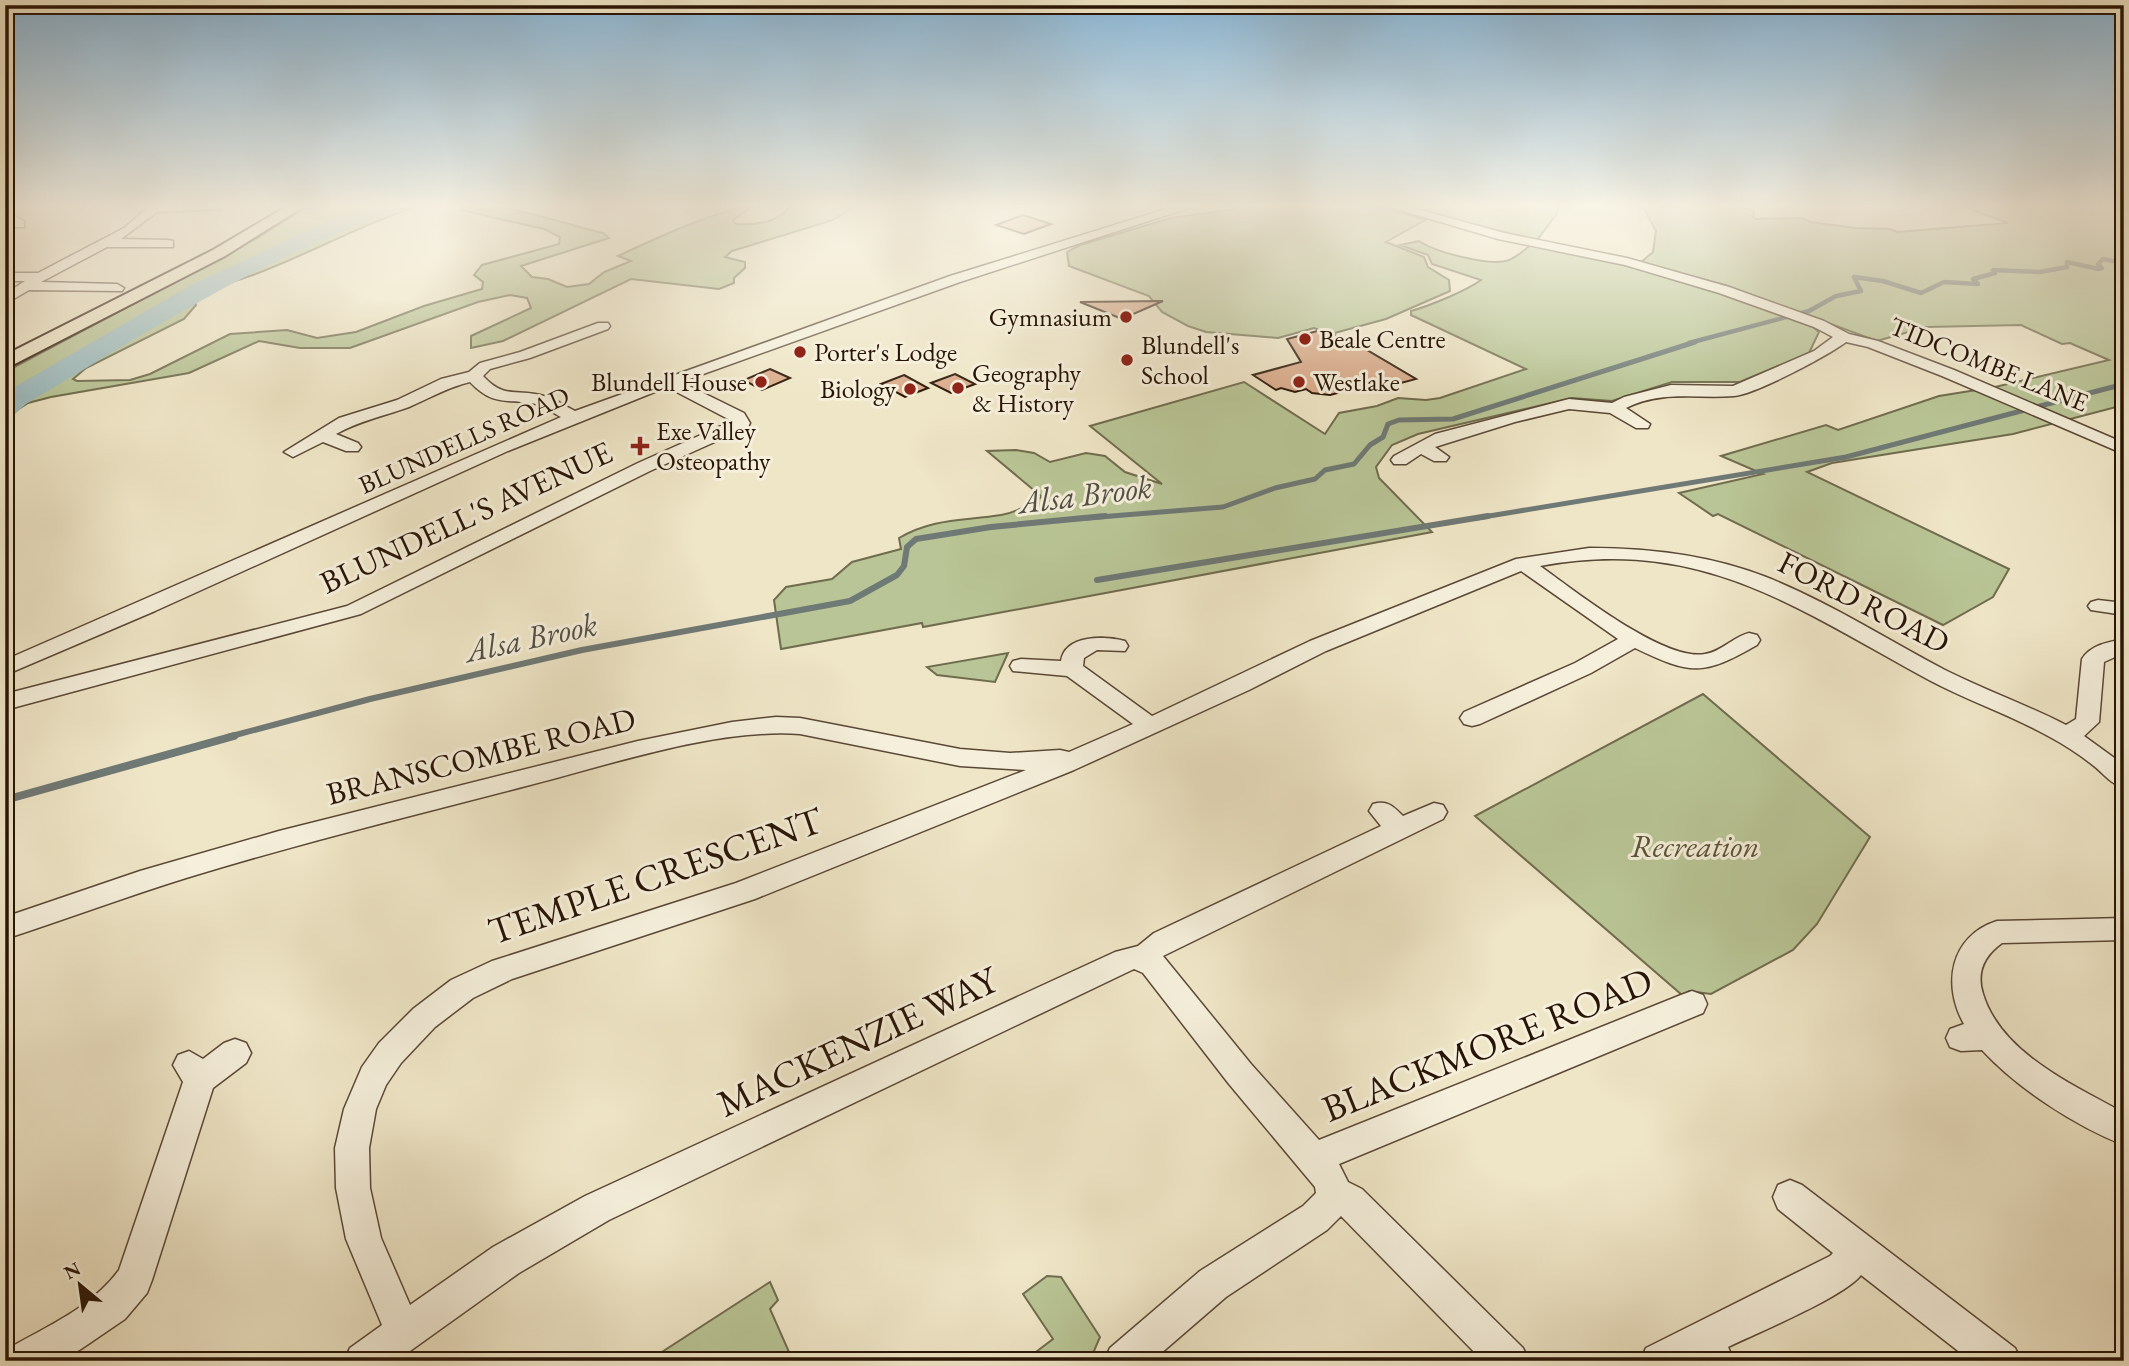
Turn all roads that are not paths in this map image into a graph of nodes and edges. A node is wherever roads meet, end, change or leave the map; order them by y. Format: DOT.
graph roads {
  1 [pos="56,269"];
  2 [pos="187,269"];
  3 [pos="987,269"];
  4 [pos="1650,269"];
  5 [pos="102,275"];
  6 [pos="5,277"];
  7 [pos="40,277"];
  8 [pos="26,286"];
  9 [pos="83,286"];
  10 [pos="117,288"];
  11 [pos="5,300"];
  12 [pos="1801,318"];
  13 [pos="605,321"];
  14 [pos="620,327"];
  15 [pos="1844,337"];
  16 [pos="5,363"];
  17 [pos="474,376"];
  18 [pos="671,383"];
  19 [pos="1614,408"];
  20 [pos="574,417"];
  21 [pos="1643,424"];
  22 [pos="322,435"];
  23 [pos="352,447"];
  24 [pos="1421,447"];
  25 [pos="2124,449"];
  26 [pos="293,453"];
  27 [pos="1440,457"];
  28 [pos="1400,460"];
  29 [pos="1523,563"];
  30 [pos="2098,606"];
  31 [pos="2124,608"];
  32 [pos="1634,639"];
  33 [pos="1749,640"];
  34 [pos="1117,646"];
  35 [pos="2124,646"];
  36 [pos="1021,666"];
  37 [pos="5,668"];
  38 [pos="1072,669"];
  39 [pos="1241,685"];
  40 [pos="5,702"];
  41 [pos="1472,718"];
  42 [pos="1149,726"];
  43 [pos="2069,735"];
  44 [pos="1087,753"];
  45 [pos="982,760"];
  46 [pos="2124,779"];
  47 [pos="989,793"];
  48 [pos="1434,812"];
  49 [pos="5,928"];
  50 [pos="2124,929"];
  51 [pos="1145,960"];
  52 [pos="1692,1004"];
  53 [pos="235,1053"];
  54 [pos="2124,1130"];
  55 [pos="1313,1159"];
  56 [pos="1334,1193"];
  57 [pos="1790,1197"];
  58 [pos="1858,1250"];
  59 [pos="404,1334"];
  60 [pos="1707,1350"];
  61 [pos="22,1361"];
  62 [pos="363,1361"];
  63 [pos="1123,1361"];
  64 [pos="1510,1361"];
  65 [pos="1659,1361"];
  66 [pos="2002,1361"];
  1 -- 7 [label="street"];
  2 -- 16 [label="main road"];
  3 -- 18 [label="street, BLUNDELLS ROAD"];
  4 -- 12 [label="street, TIDCOMBE LANE"];
  5 -- 9 [label="street"];
  6 -- 7 [label="street"];
  7 -- 8 [label="street"];
  8 -- 9 [label="street"];
  8 -- 11 [label="street"];
  9 -- 10 [label="street"];
  12 -- 15 [label="street, TIDCOMBE LANE"];
  13 -- 14 [label="street"];
  13 -- 17 [label="street"];
  15 -- 19 [label="street"];
  15 -- 25 [label="street, TIDCOMBE LANE"];
  17 -- 20 [label="street"];
  17 -- 22 [label="street"];
  18 -- 20 [label="street, BLUNDELLS ROAD"];
  18 -- 40 [label="street, BLUNDELL'S AVENUE"];
  19 -- 21 [label="street"];
  19 -- 24 [label="street"];
  20 -- 37 [label="street, BLUNDELLS ROAD"];
  22 -- 23 [label="street"];
  22 -- 26 [label="street"];
  24 -- 27 [label="street"];
  24 -- 28 [label="street"];
  29 -- 32 [label="street"];
  29 -- 39 [label="street, FORD ROAD"];
  29 -- 43 [label="street, FORD ROAD"];
  30 -- 31 [label="street"];
  32 -- 33 [label="street"];
  32 -- 41 [label="street"];
  34 -- 38 [label="street"];
  35 -- 43 [label="street"];
  36 -- 38 [label="street"];
  38 -- 42 [label="street"];
  39 -- 42 [label="street, TEMPLE CRESCENT"];
  42 -- 44 [label="street, TEMPLE CRESCENT"];
  43 -- 46 [label="street, FORD ROAD"];
  44 -- 45 [label="street, BRANSCOMBE ROAD"];
  44 -- 47 [label="street, TEMPLE CRESCENT"];
  45 -- 47 [label="street"];
  45 -- 49 [label="street, BRANSCOMBE ROAD"];
  47 -- 59 [label="street, TEMPLE CRESCENT"];
  48 -- 51 [label="street"];
  50 -- 54 [label="street"];
  51 -- 55 [label="street, BLACKMORE ROAD"];
  51 -- 59 [label="street, MACKENZIE WAY"];
  52 -- 55 [label="street, BLACKMORE ROAD"];
  53 -- 61 [label="street"];
  55 -- 56 [label="street, BLACKMORE ROAD"];
  56 -- 63 [label="street"];
  56 -- 64 [label="street"];
  57 -- 58 [label="street"];
  58 -- 60 [label="street"];
  58 -- 66 [label="street"];
  59 -- 62 [label="street, MACKENZIE WAY"];
  60 -- 65 [label="street"];
}
